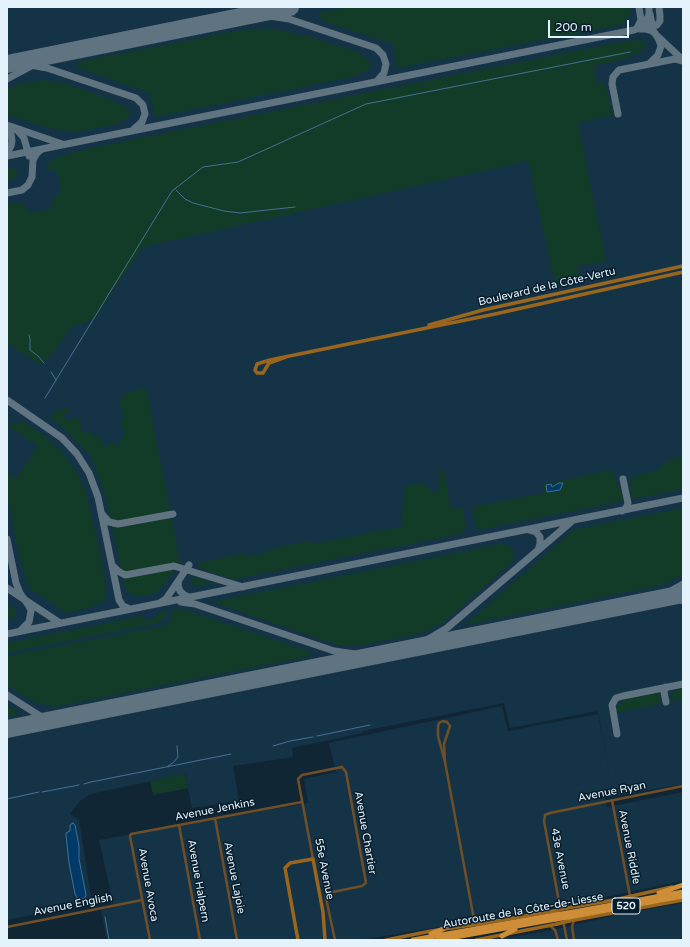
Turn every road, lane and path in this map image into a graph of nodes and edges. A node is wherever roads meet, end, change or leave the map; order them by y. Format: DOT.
graph roads {
  1 [pos="683,266"];
  2 [pos="683,272"];
  3 [pos="417,329"];
  4 [pos="286,357"];
  5 [pos="445,762"];
  6 [pos="683,786"];
  7 [pos="612,800"];
  8 [pos="302,802"];
  9 [pos="545,815"];
  10 [pos="214,818"];
  11 [pos="179,825"];
  12 [pos="131,834"];
  13 [pos="313,859"];
  14 [pos="683,885"];
  15 [pos="683,892"];
  16 [pos="630,896"];
  17 [pos="683,896"];
  18 [pos="644,899"];
  19 [pos="142,900"];
  20 [pos="683,900"];
  21 [pos="560,907"];
  22 [pos="568,915"];
  23 [pos="555,917"];
  24 [pos="574,920"];
  25 [pos="535,923"];
  26 [pos="475,925"];
  27 [pos="550,925"];
  28 [pos="564,925"];
  29 [pos="7,927"];
  30 [pos="443,929"];
  31 [pos="502,936"];
  32 [pos="490,939"];
  33 [pos="150,940"];
  34 [pos="200,940"];
  35 [pos="237,940"];
  36 [pos="298,940"];
  37 [pos="325,940"];
  38 [pos="335,940"];
  39 [pos="386,940"];
  40 [pos="414,940"];
  41 [pos="438,940"];
  42 [pos="477,940"];
  43 [pos="558,940"];
  44 [pos="567,940"];
  45 [pos="574,940"];
  1 -- 3 [label="street, Boulevard de la Côte-Vertu"];
  2 -- 3 [label="street, Boulevard de la Côte-Vertu"];
  3 -- 4 [label="street, Boulevard de la Côte-Vertu"];
  4 -- 4 [label="street, Boulevard de la Côte-Vertu"];
  5 -- 5 [label="street"];
  5 -- 26 [label="street"];
  6 -- 7 [label="street, Avenue Ryan"];
  7 -- 9 [label="street, Avenue Ryan"];
  7 -- 16 [label="street, Avenue Riddle"];
  8 -- 10 [label="street, Avenue Jenkins"];
  8 -- 13 [label="street, 55e Avenue"];
  8 -- 38 [label="street, Avenue Chartier"];
  9 -- 21 [label="street, 43e Avenue"];
  10 -- 11 [label="street, Avenue Jenkins"];
  10 -- 35 [label="street, Avenue Lajoie"];
  11 -- 12 [label="street, Avenue Jenkins"];
  11 -- 34 [label="street, Avenue Halpern"];
  12 -- 19 [label="street, Avenue Avoca"];
  13 -- 36 [label="street"];
  13 -- 37 [label="street, 55e Avenue"];
  14 -- 16 [label="street"];
  14 -- 18 [label="highway"];
  15 -- 18 [label="highway, Autoroute de la Côte-de-Liesse / 520"];
  16 -- 22 [label="street"];
  17 -- 22 [label="highway, Autoroute de la Côte-de-Liesse / 520"];
  18 -- 22 [label="highway, Autoroute de la Côte-de-Liesse / 520"];
  19 -- 29 [label="street, Avenue English"];
  19 -- 33 [label="street, Avenue Avoca"];
  20 -- 24 [label="street"];
  22 -- 23 [label="highway, Autoroute de la Côte-de-Liesse / 520, bridge"];
  22 -- 23 [label="street, bridge"];
  22 -- 24 [label="street"];
  23 -- 25 [label="highway, Autoroute de la Côte-de-Liesse / 520"];
  23 -- 26 [label="street"];
  23 -- 27 [label="street"];
  23 -- 40 [label="highway, Autoroute de la Côte-de-Liesse / 520"];
  24 -- 45 [label="street"];
  25 -- 31 [label="highway"];
  25 -- 41 [label="highway, Autoroute de la Côte-de-Liesse / 520"];
  26 -- 30 [label="street"];
  27 -- 31 [label="street"];
  27 -- 43 [label="street"];
  28 -- 44 [label="street"];
  30 -- 39 [label="street"];
  30 -- 40 [label="highway"];
  31 -- 32 [label="street"];
  32 -- 42 [label="street"];
}
